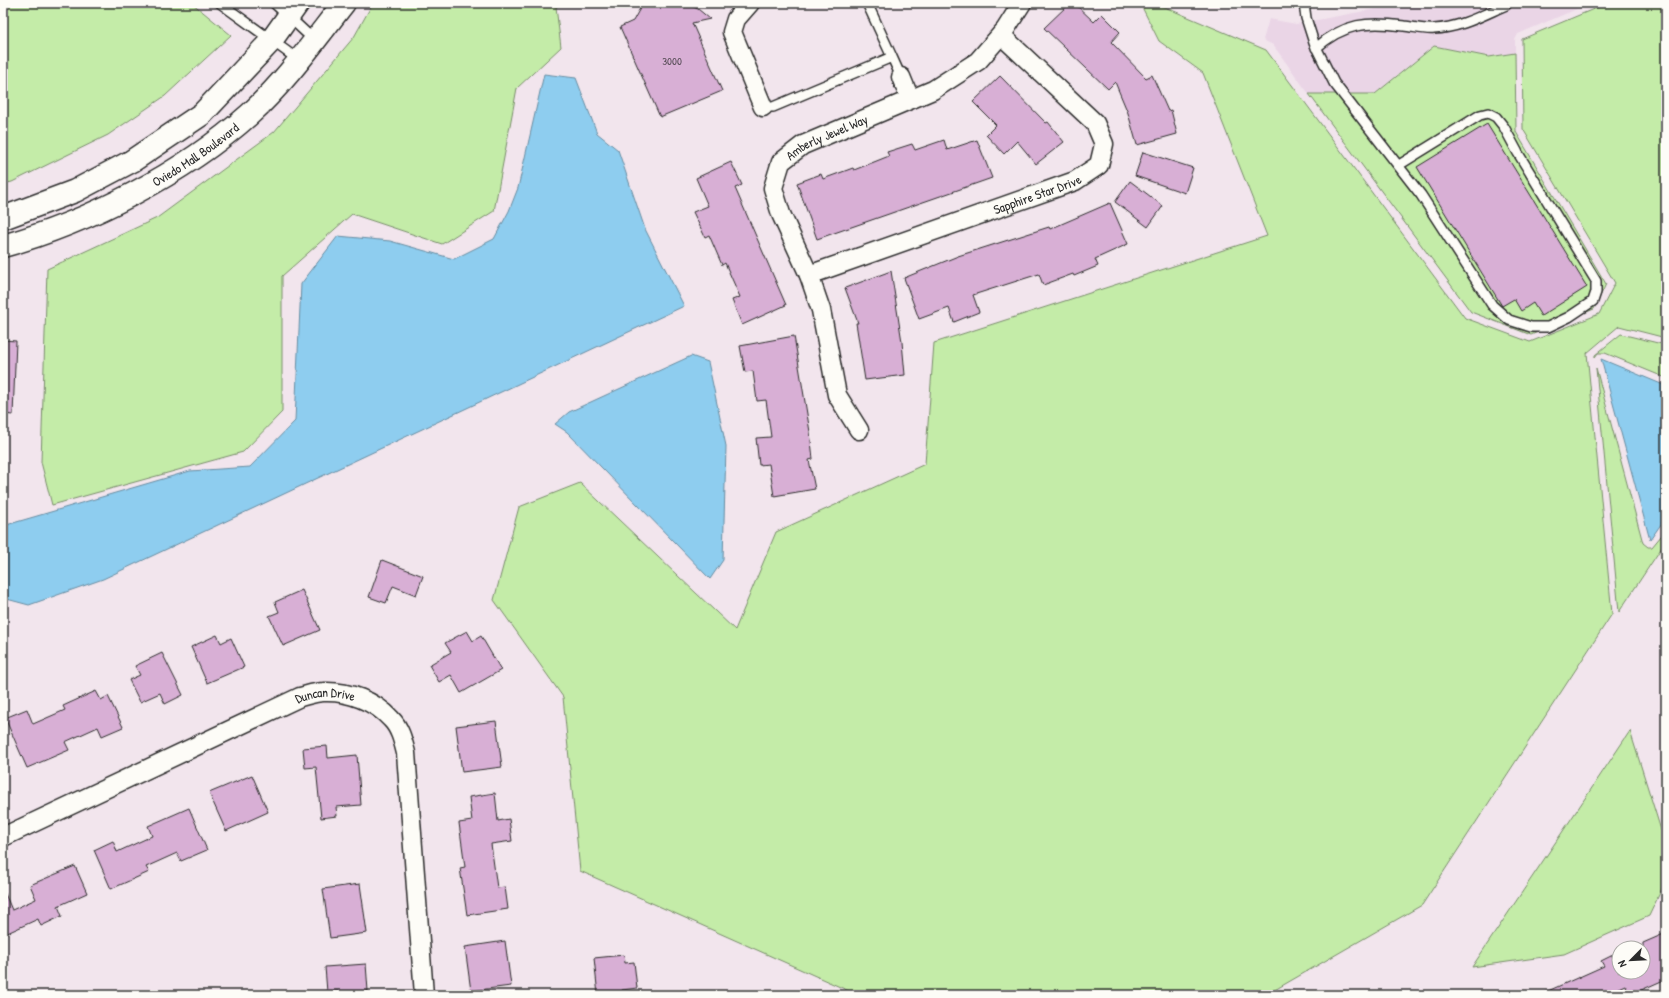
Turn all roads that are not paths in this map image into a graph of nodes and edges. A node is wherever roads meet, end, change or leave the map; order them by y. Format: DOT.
graph roads {
  1 [pos="220,3"];
  2 [pos="344,3"];
  3 [pos="750,3"];
  4 [pos="867,3"];
  5 [pos="1022,3"];
  6 [pos="1304,3"];
  7 [pos="1506,4"];
  8 [pos="286,7"];
  9 [pos="1001,35"];
  10 [pos="271,41"];
  11 [pos="315,41"];
  12 [pos="1316,48"];
  13 [pos="892,57"];
  14 [pos="300,61"];
  15 [pos="901,77"];
  16 [pos="910,99"];
  17 [pos="763,107"];
  18 [pos="1399,165"];
  19 [pos="3,218"];
  20 [pos="3,246"];
  21 [pos="810,275"];
  22 [pos="859,430"];
  23 [pos="3,837"];
  24 [pos="424,995"];
  1 -- 10 [label="lane"];
  2 -- 11 [label="street, Oviedo Mall Boulevard"];
  3 -- 17 [label="street"];
  4 -- 13 [label="lane"];
  5 -- 9 [label="street, Amberly Jewel Way"];
  6 -- 12 [label="lane"];
  7 -- 12 [label="lane"];
  8 -- 10 [label="street"];
  8 -- 11 [label="lane"];
  9 -- 16 [label="street, Amberly Jewel Way"];
  9 -- 21 [label="street, Sapphire Star Drive"];
  10 -- 14 [label="lane"];
  10 -- 19 [label="street"];
  11 -- 14 [label="street, Oviedo Mall Boulevard"];
  12 -- 18 [label="lane"];
  13 -- 15 [label="lane"];
  13 -- 17 [label="lane"];
  14 -- 20 [label="street, Oviedo Mall Boulevard"];
  15 -- 16 [label="street"];
  16 -- 21 [label="street, Amberly Jewel Way"];
  18 -- 18 [label="lane"];
  21 -- 22 [label="street, Amberly Jewel Way"];
  23 -- 24 [label="street, Duncan Drive"];
}
